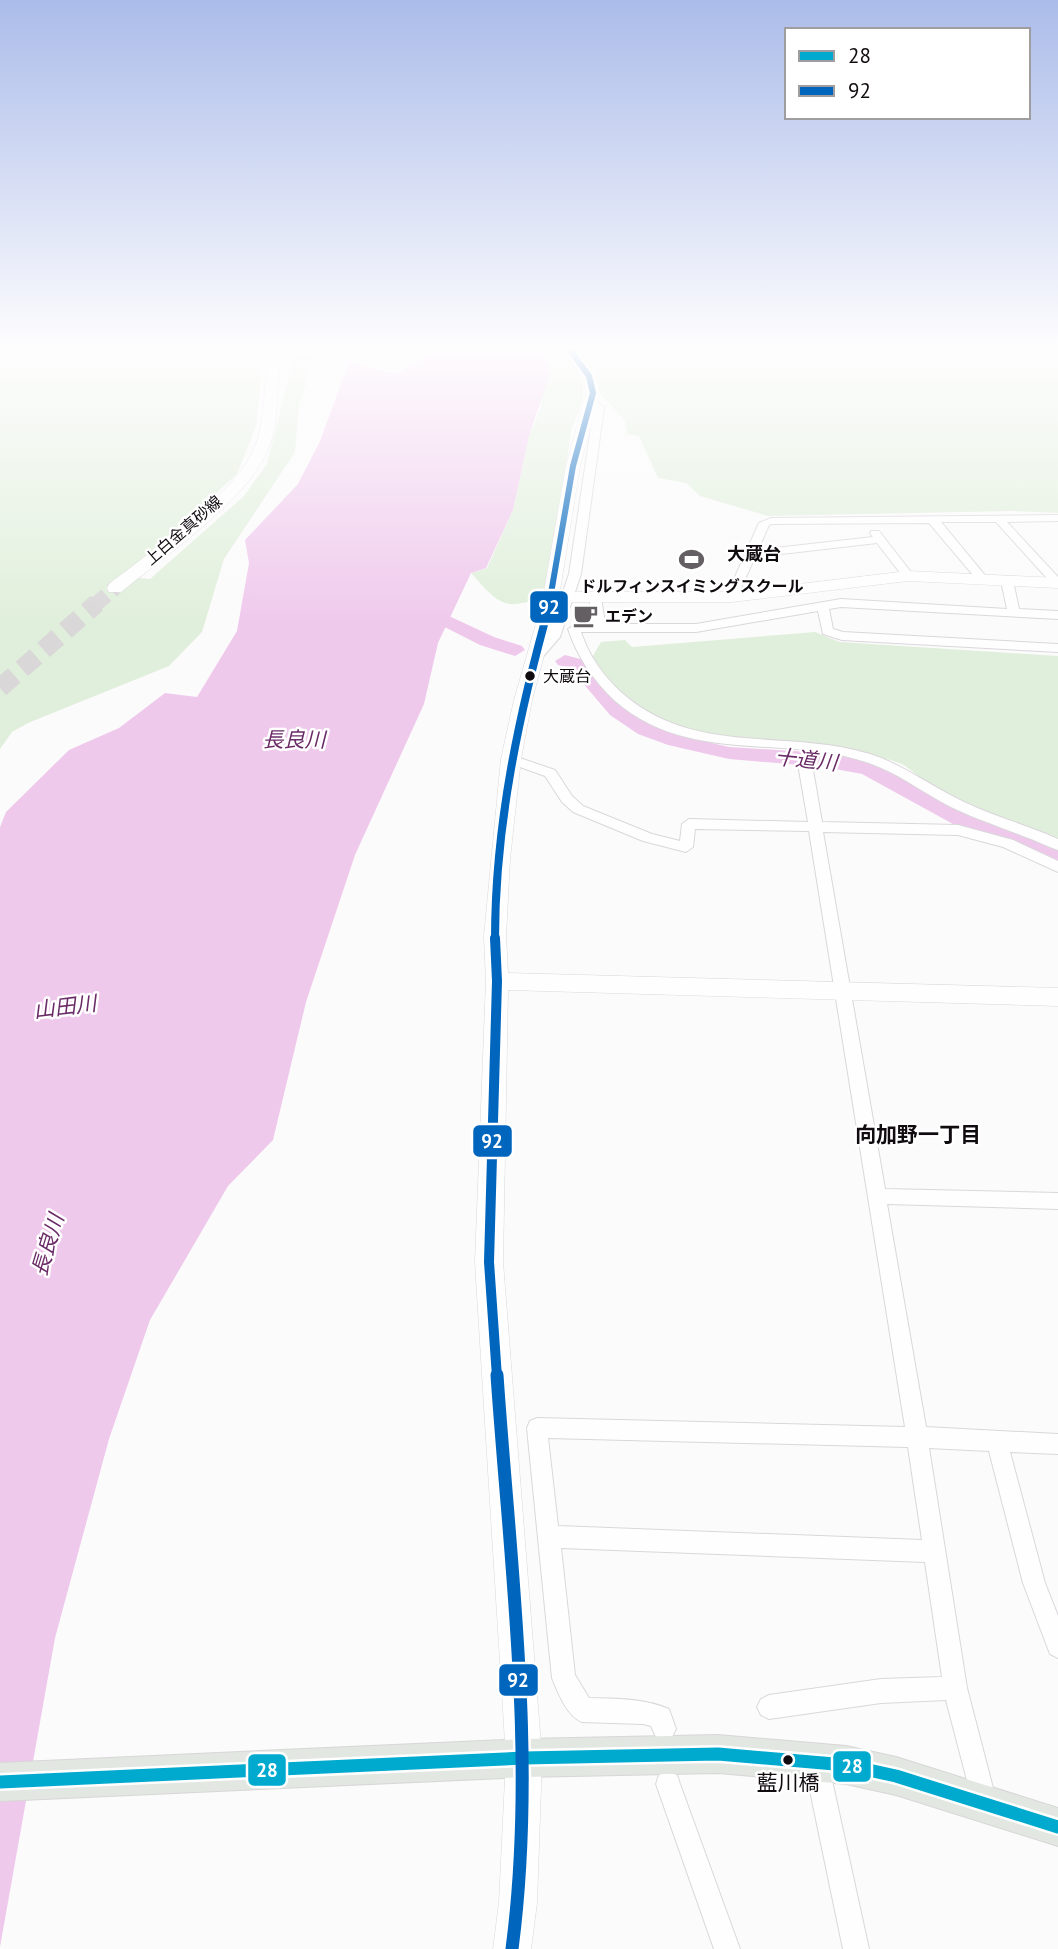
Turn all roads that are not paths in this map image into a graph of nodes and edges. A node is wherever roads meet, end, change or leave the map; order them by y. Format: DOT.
graph roads {
  1 [pos="263,440"];
  2 [pos="580,440"];
  3 [pos="594,440"];
  4 [pos="1058,518"];
  5 [pos="866,519"];
  6 [pos="932,519"];
  7 [pos="999,519"];
  8 [pos="879,540"];
  9 [pos="751,554"];
  10 [pos="908,576"];
  11 [pos="982,579"];
  12 [pos="1007,581"];
  13 [pos="849,582"];
  14 [pos="1058,583"];
  15 [pos="115,588"];
  16 [pos="737,596"];
  17 [pos="569,597"];
  18 [pos="595,597"];
  19 [pos="866,604"];
  20 [pos="823,606"];
  21 [pos="1014,613"];
  22 [pos="1058,615"];
  23 [pos="756,617"];
  24 [pos="599,628"];
  25 [pos="1058,648"];
  26 [pos="537,656"];
  27 [pos="511,758"];
  28 [pos="805,764"];
  29 [pos="817,827"];
  30 [pos="1058,845"];
  31 [pos="1058,867"];
  32 [pos="497,981"];
  33 [pos="844,991"];
  34 [pos="1058,997"];
  35 [pos="875,1196"];
  36 [pos="1058,1201"];
  37 [pos="917,1437"];
  38 [pos="997,1442"];
  39 [pos="1058,1444"];
  40 [pos="550,1537"];
  41 [pos="934,1551"];
  42 [pos="1058,1646"];
  43 [pos="955,1688"];
  44 [pos="769,1707"];
  45 [pos="664,1729"];
  46 [pos="524,1758"];
  47 [pos="816,1762"];
  48 [pos="0,1782"];
  49 [pos="668,1784"];
  50 [pos="978,1801"];
  51 [pos="1058,1827"];
  52 [pos="512,1949"];
  53 [pos="727,1949"];
  54 [pos="856,1949"];
  1 -- 15 [label="street, 上白金真砂線"];
  2 -- 26 [label="street"];
  3 -- 17 [label="street"];
  4 -- 7 [label="street"];
  5 -- 6 [label="street"];
  5 -- 8 [label="street"];
  5 -- 9 [label="street"];
  6 -- 7 [label="street"];
  6 -- 11 [label="street"];
  7 -- 14 [label="street"];
  8 -- 9 [label="street"];
  8 -- 10 [label="street"];
  9 -- 16 [label="street"];
  10 -- 11 [label="street"];
  10 -- 13 [label="street"];
  11 -- 12 [label="street"];
  12 -- 14 [label="street"];
  12 -- 21 [label="street"];
  13 -- 16 [label="street"];
  13 -- 19 [label="street"];
  16 -- 18 [label="street"];
  16 -- 23 [label="street"];
  17 -- 18 [label="street"];
  17 -- 26 [label="street"];
  18 -- 24 [label="street"];
  19 -- 20 [label="street"];
  19 -- 21 [label="street"];
  20 -- 23 [label="street"];
  20 -- 25 [label="street"];
  21 -- 22 [label="street"];
  23 -- 24 [label="street"];
  24 -- 30 [label="street"];
  26 -- 27 [label="street"];
  27 -- 29 [label="street"];
  27 -- 32 [label="street"];
  28 -- 29 [label="street"];
  29 -- 31 [label="street"];
  29 -- 33 [label="street"];
  32 -- 33 [label="street"];
  32 -- 46 [label="street"];
  33 -- 34 [label="street"];
  33 -- 35 [label="street"];
  35 -- 36 [label="street"];
  35 -- 37 [label="street"];
  37 -- 38 [label="street"];
  37 -- 40 [label="street"];
  37 -- 41 [label="street"];
  38 -- 39 [label="street"];
  38 -- 42 [label="street"];
  40 -- 41 [label="street"];
  40 -- 45 [label="street"];
  41 -- 43 [label="street"];
  43 -- 44 [label="street"];
  43 -- 50 [label="street"];
  46 -- 47 [label="main road"];
  46 -- 48 [label="main road"];
  46 -- 52 [label="street"];
  47 -- 50 [label="main road"];
  47 -- 54 [label="street"];
  49 -- 53 [label="street"];
  50 -- 51 [label="main road"];
}
